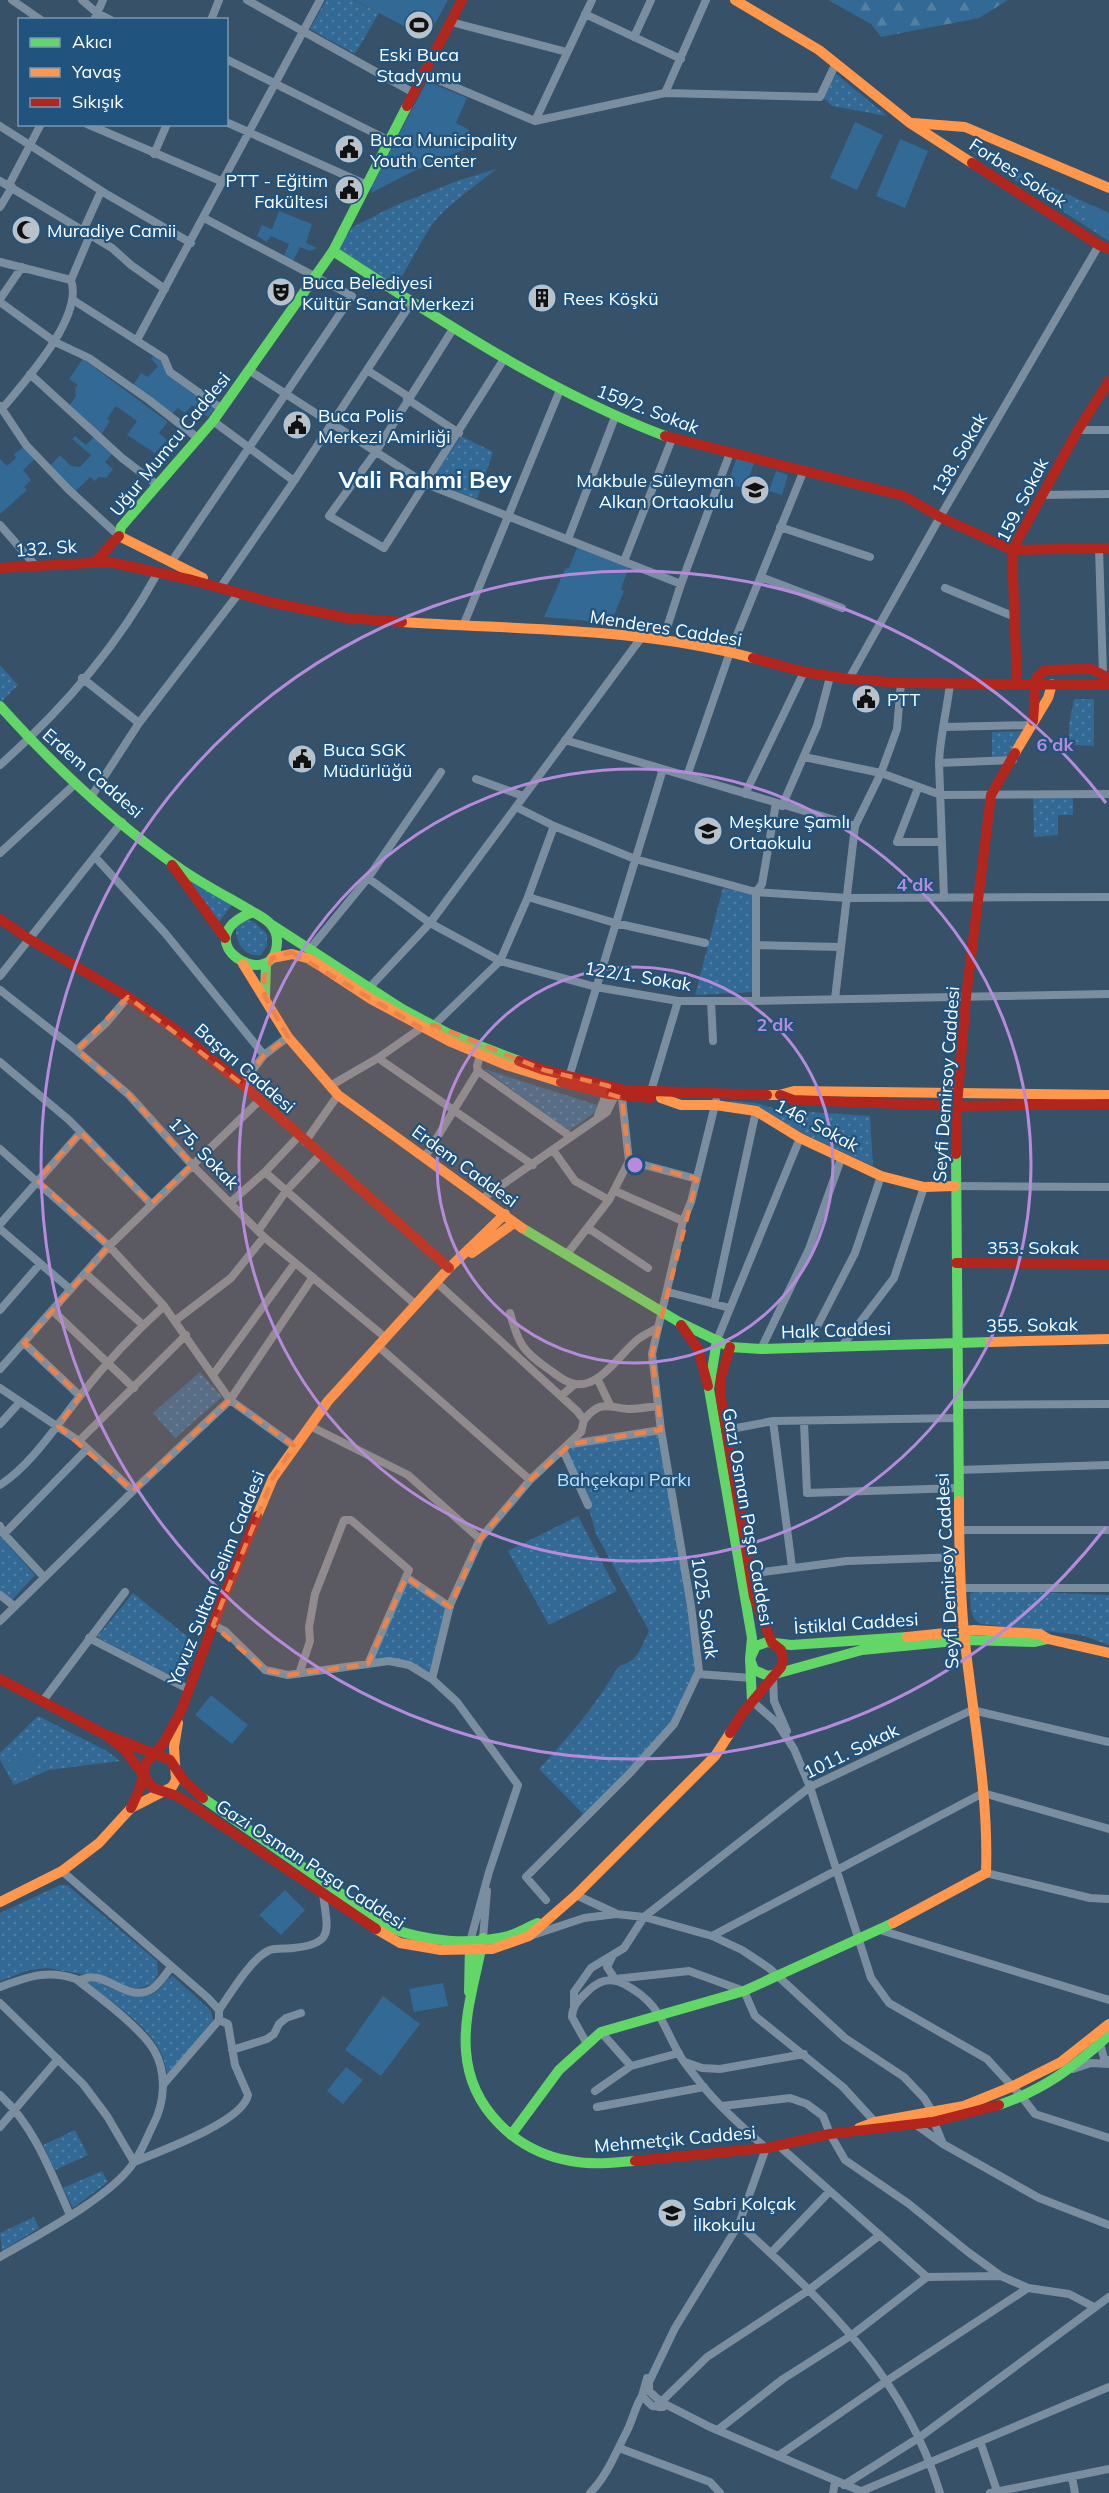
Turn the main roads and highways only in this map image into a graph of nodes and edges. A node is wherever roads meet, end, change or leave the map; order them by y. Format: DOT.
graph roads {
  1 [pos="462,0"];
  2 [pos="735,0"];
  3 [pos="909,123"];
  4 [pos="1109,188"];
  5 [pos="1104,247"];
  6 [pos="333,251"];
  7 [pos="1109,381"];
  8 [pos="119,536"];
  9 [pos="1104,548"];
  10 [pos="143,549"];
  11 [pos="107,550"];
  12 [pos="1012,550"];
  13 [pos="95,562"];
  14 [pos="109,562"];
  15 [pos="0,568"];
  16 [pos="136,568"];
  17 [pos="220,588"];
  18 [pos="1106,676"];
  19 [pos="1017,684"];
  20 [pos="1036,684"];
  21 [pos="1052,684"];
  22 [pos="1109,685"];
  23 [pos="0,706"];
  24 [pos="1033,725"];
  25 [pos="168,860"];
  26 [pos="253,912"];
  27 [pos="0,919"];
  28 [pos="272,925"];
  29 [pos="225,938"];
  30 [pos="269,961"];
  31 [pos="243,964"];
  32 [pos="265,997"];
  33 [pos="614,1092"];
  34 [pos="714,1094"];
  35 [pos="1109,1095"];
  36 [pos="661,1098"];
  37 [pos="957,1100"];
  38 [pos="1109,1104"];
  39 [pos="956,1186"];
  40 [pos="505,1214"];
  41 [pos="514,1223"];
  42 [pos="956,1263"];
  43 [pos="1109,1264"];
  44 [pos="449,1268"];
  45 [pos="679,1322"];
  46 [pos="1109,1339"];
  47 [pos="717,1340"];
  48 [pos="957,1343"];
  49 [pos="730,1347"];
  50 [pos="709,1389"];
  51 [pos="964,1635"];
  52 [pos="772,1643"];
  53 [pos="1109,1653"];
  54 [pos="750,1659"];
  55 [pos="773,1674"];
  56 [pos="0,1679"];
  57 [pos="752,1701"];
  58 [pos="181,1710"];
  59 [pos="104,1734"];
  60 [pos="155,1755"];
  61 [pos="177,1766"];
  62 [pos="144,1774"];
  63 [pos="161,1791"];
  64 [pos="131,1808"];
  65 [pos="0,1902"];
  66 [pos="547,1919"];
  67 [pos="470,1944"];
  68 [pos="482,1944"];
  69 [pos="470,1998"];
  70 [pos="1109,2024"];
  71 [pos="1109,2035"];
  72 [pos="933,2117"];
  73 [pos="854,2131"];
  74 [pos="511,2135"];
  1 -- 6 [label="main road, Uğur Mumcu Caddesi"];
  2 -- 3 [label="main road, Forbes Sokak"];
  3 -- 4 [label="main road"];
  3 -- 5 [label="main road, Forbes Sokak"];
  6 -- 8 [label="main road, Uğur Mumcu Caddesi"];
  6 -- 12 [label="main road, 159/2. Sokak"];
  7 -- 12 [label="main road, 159. Sokak"];
  8 -- 10 [label="main road, Menderes Caddesi"];
  8 -- 11 [label="main road, Uğur Mumcu Caddesi"];
  9 -- 12 [label="main road"];
  10 -- 16 [label="main road"];
  10 -- 17 [label="main road, Menderes Caddesi"];
  11 -- 13 [label="main road, Uğur Mumcu Caddesi"];
  11 -- 14 [label="main road"];
  12 -- 19 [label="main road, 159. Sokak"];
  13 -- 14 [label="main road, 132. Sk"];
  13 -- 15 [label="main road, 132. Sk"];
  14 -- 16 [label="main road, Menderes Caddesi"];
  16 -- 17 [label="main road, Menderes Caddesi"];
  17 -- 19 [label="main road, Menderes Caddesi"];
  18 -- 20 [label="main road"];
  19 -- 20 [label="main road, Menderes Caddesi"];
  20 -- 21 [label="main road, Menderes Caddesi"];
  20 -- 24 [label="main road, Seyfi Demirsoy Caddesi"];
  21 -- 22 [label="main road, Menderes Caddesi"];
  21 -- 24 [label="main road, Seyfi Demirsoy Caddesi"];
  23 -- 25 [label="main road, Erdem Caddesi"];
  24 -- 37 [label="main road, Seyfi Demirsoy Caddesi"];
  25 -- 26 [label="main road, Erdem Caddesi"];
  25 -- 29 [label="main road, Erdem Caddesi"];
  26 -- 28 [label="main road"];
  26 -- 29 [label="main road"];
  27 -- 44 [label="main road, Başarı Caddesi"];
  28 -- 30 [label="main road"];
  28 -- 33 [label="main road"];
  29 -- 31 [label="main road"];
  30 -- 31 [label="main road"];
  30 -- 32 [label="main road"];
  30 -- 33 [label="main road"];
  31 -- 32 [label="main road, Erdem Caddesi"];
  32 -- 40 [label="main road, Erdem Caddesi"];
  33 -- 34 [label="main road"];
  33 -- 36 [label="main road"];
  34 -- 36 [label="main road"];
  34 -- 37 [label="main road"];
  35 -- 37 [label="main road"];
  36 -- 39 [label="main road, 146. Sokak"];
  37 -- 38 [label="main road"];
  37 -- 39 [label="main road, Seyfi Demirsoy Caddesi"];
  39 -- 42 [label="main road, Seyfi Demirsoy Caddesi"];
  40 -- 41 [label="main road, Erdem Caddesi"];
  40 -- 44 [label="main road, Yavuz Sultan Selim Caddesi"];
  41 -- 44 [label="main road, Yavuz Sultan Selim Caddesi"];
  41 -- 45 [label="main road, Erdem Caddesi"];
  42 -- 43 [label="main road, 353. Sokak"];
  42 -- 48 [label="main road, Seyfi Demirsoy Caddesi"];
  44 -- 58 [label="main road, Yavuz Sultan Selim Caddesi"];
  45 -- 47 [label="main road, Erdem Caddesi"];
  45 -- 50 [label="main road"];
  46 -- 48 [label="main road, 355. Sokak"];
  47 -- 49 [label="main road, Halk Caddesi"];
  47 -- 50 [label="main road, Gazi Osman Paşa Caddesi"];
  48 -- 49 [label="main road, Halk Caddesi"];
  48 -- 51 [label="main road, Seyfi Demirsoy Caddesi"];
  49 -- 52 [label="main road, Gazi Osman Paşa Caddesi"];
  50 -- 54 [label="main road, Gazi Osman Paşa Caddesi"];
  51 -- 52 [label="main road, İstiklal Caddesi"];
  51 -- 53 [label="main road, İstiklal Caddesi"];
  51 -- 55 [label="main road, İstiklal Caddesi"];
  51 -- 74 [label="main road, Seyfi Demirsoy Caddesi"];
  52 -- 54 [label="main road"];
  52 -- 55 [label="main road"];
  54 -- 55 [label="main road"];
  54 -- 57 [label="main road, Gazi Osman Paşa Caddesi"];
  55 -- 57 [label="main road, Gazi Osman Paşa Caddesi"];
  56 -- 59 [label="main road"];
  57 -- 66 [label="main road, Gazi Osman Paşa Caddesi"];
  58 -- 60 [label="main road, Yavuz Sultan Selim Caddesi"];
  58 -- 61 [label="main road, Yavuz Sultan Selim Caddesi"];
  59 -- 60 [label="main road"];
  59 -- 62 [label="main road"];
  60 -- 61 [label="main road"];
  60 -- 62 [label="main road, Yavuz Sultan Selim Caddesi"];
  61 -- 63 [label="main road"];
  61 -- 67 [label="main road, Gazi Osman Paşa Caddesi"];
  62 -- 63 [label="main road"];
  62 -- 64 [label="main road, Yavuz Sultan Selim Caddesi"];
  63 -- 64 [label="main road"];
  63 -- 67 [label="main road, Gazi Osman Paşa Caddesi"];
  64 -- 65 [label="main road"];
  66 -- 68 [label="main road, Gazi Osman Paşa Caddesi"];
  66 -- 68 [label="main road, Gazi Osman Paşa Caddesi"];
  67 -- 68 [label="main road, Gazi Osman Paşa Caddesi"];
  67 -- 69 [label="main road, Mehmetçik Caddesi"];
  68 -- 69 [label="main road, Mehmetçik Caddesi"];
  69 -- 74 [label="main road, Mehmetçik Caddesi"];
  70 -- 72 [label="main road, Mehmetçik Caddesi"];
  71 -- 72 [label="main road, Mehmetçik Caddesi"];
  72 -- 73 [label="main road, Mehmetçik Caddesi"];
  72 -- 73 [label="main road, Mehmetçik Caddesi"];
  73 -- 74 [label="main road, Mehmetçik Caddesi"];
}
